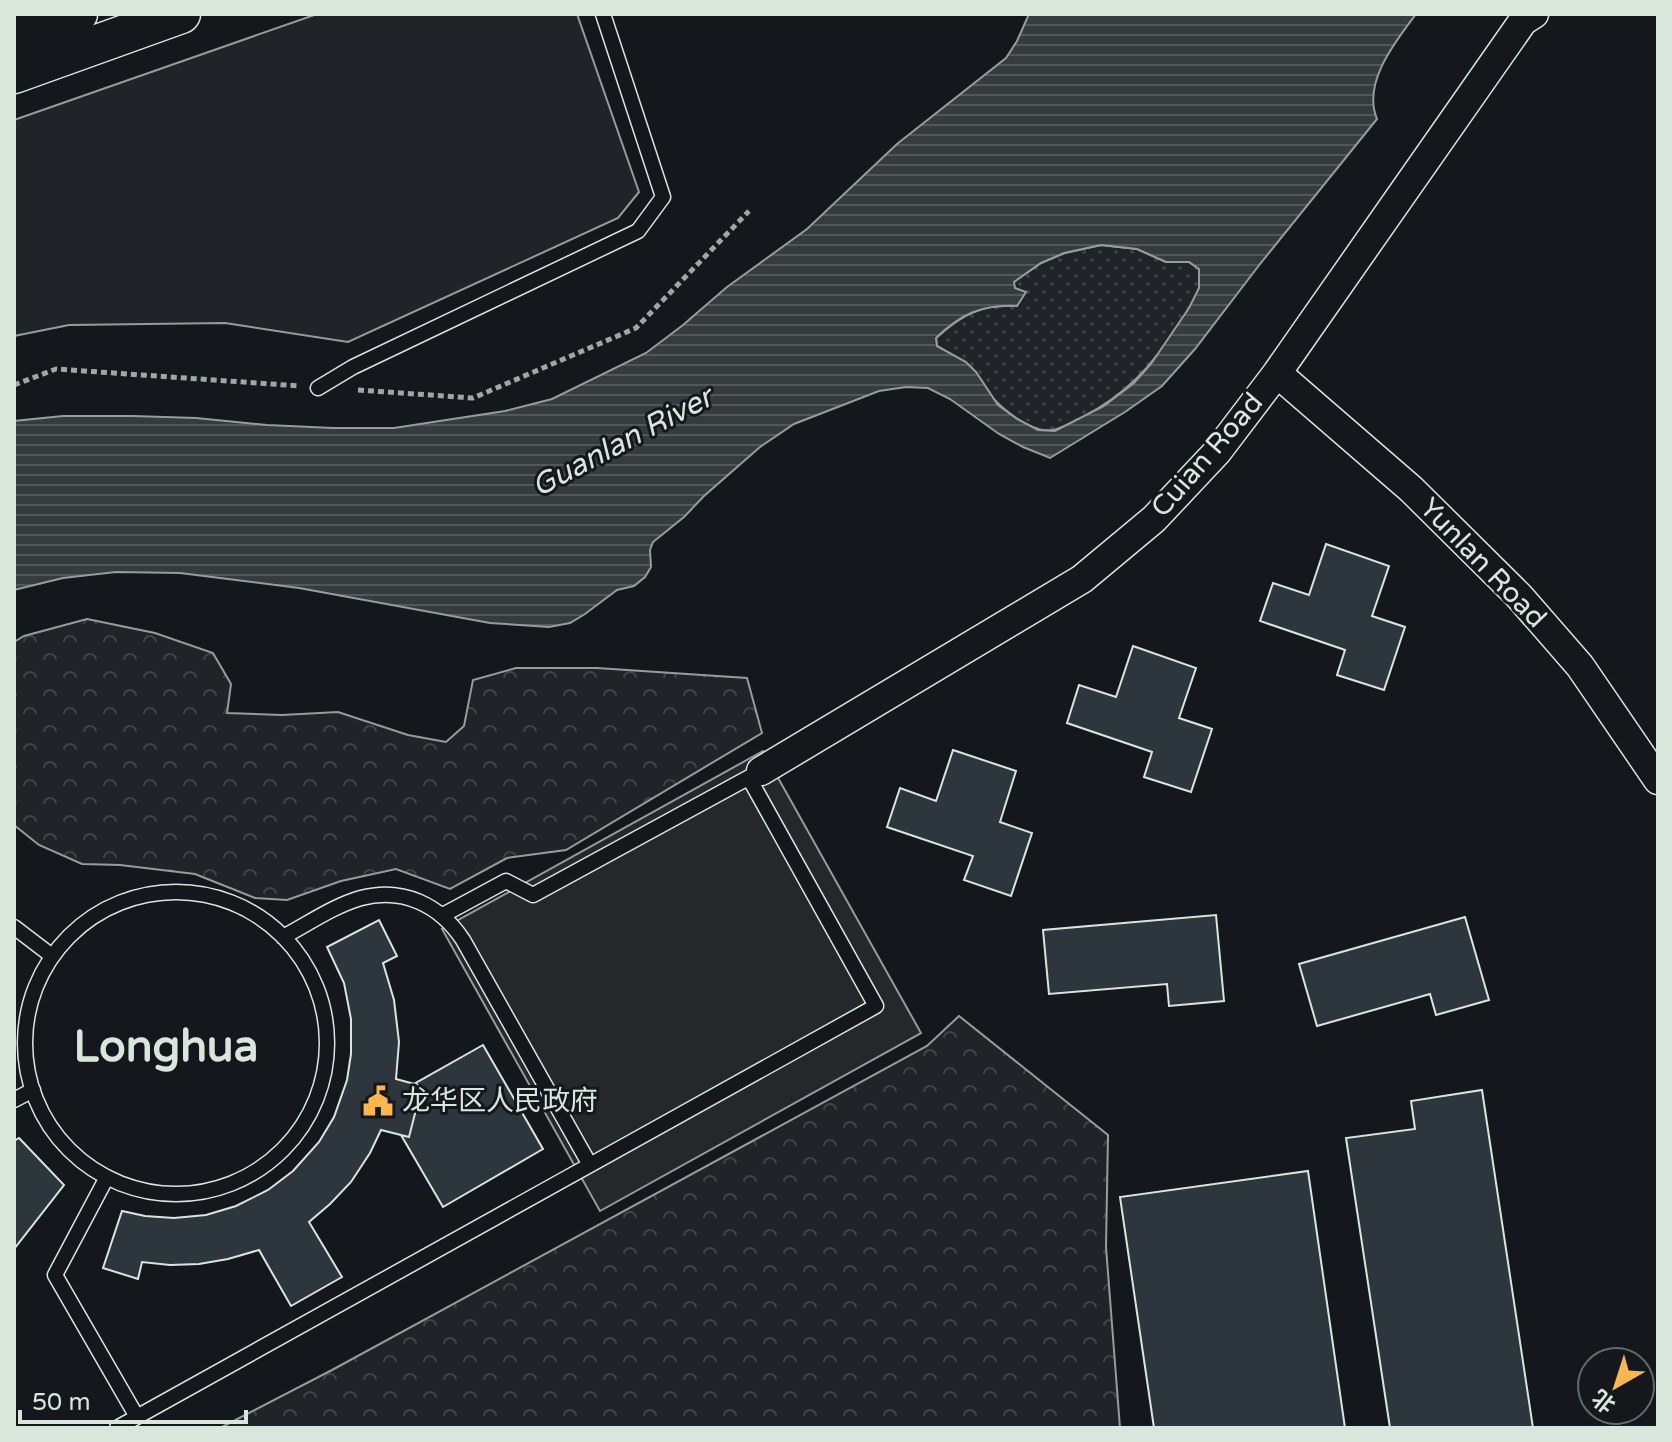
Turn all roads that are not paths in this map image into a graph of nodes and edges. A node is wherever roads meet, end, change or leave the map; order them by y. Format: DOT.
graph roads {
  1 [pos="78,14"];
  2 [pos="181,14"];
  3 [pos="603,14"];
  4 [pos="1534,14"];
  5 [pos="14,37"];
  6 [pos="14,74"];
  7 [pos="1277,373"];
  8 [pos="318,388"];
  9 [pos="755,774"];
  10 [pos="1658,780"];
  11 [pos="443,915"];
  12 [pos="14,927"];
  13 [pos="283,937"];
  14 [pos="52,956"];
  15 [pos="33,1090"];
  16 [pos="14,1100"];
  17 [pos="590,1165"];
  18 [pos="107,1177"];
  19 [pos="137,1417"];
  20 [pos="117,1428"];
  1 -- 5 [label="street"];
  2 -- 6 [label="street"];
  3 -- 8 [label="lane"];
  4 -- 7 [label="street, Cuian Road"];
  7 -- 9 [label="street, Cuian Road"];
  7 -- 10 [label="street, Yunlan Road"];
  9 -- 11 [label="lane"];
  9 -- 17 [label="lane"];
  11 -- 13 [label="lane"];
  11 -- 17 [label="lane"];
  12 -- 14 [label="lane"];
  13 -- 14 [label="lane"];
  13 -- 18 [label="lane"];
  14 -- 15 [label="lane"];
  15 -- 16 [label="lane"];
  15 -- 18 [label="lane"];
  17 -- 19 [label="lane"];
  18 -- 19 [label="lane"];
  19 -- 20 [label="lane"];
}
